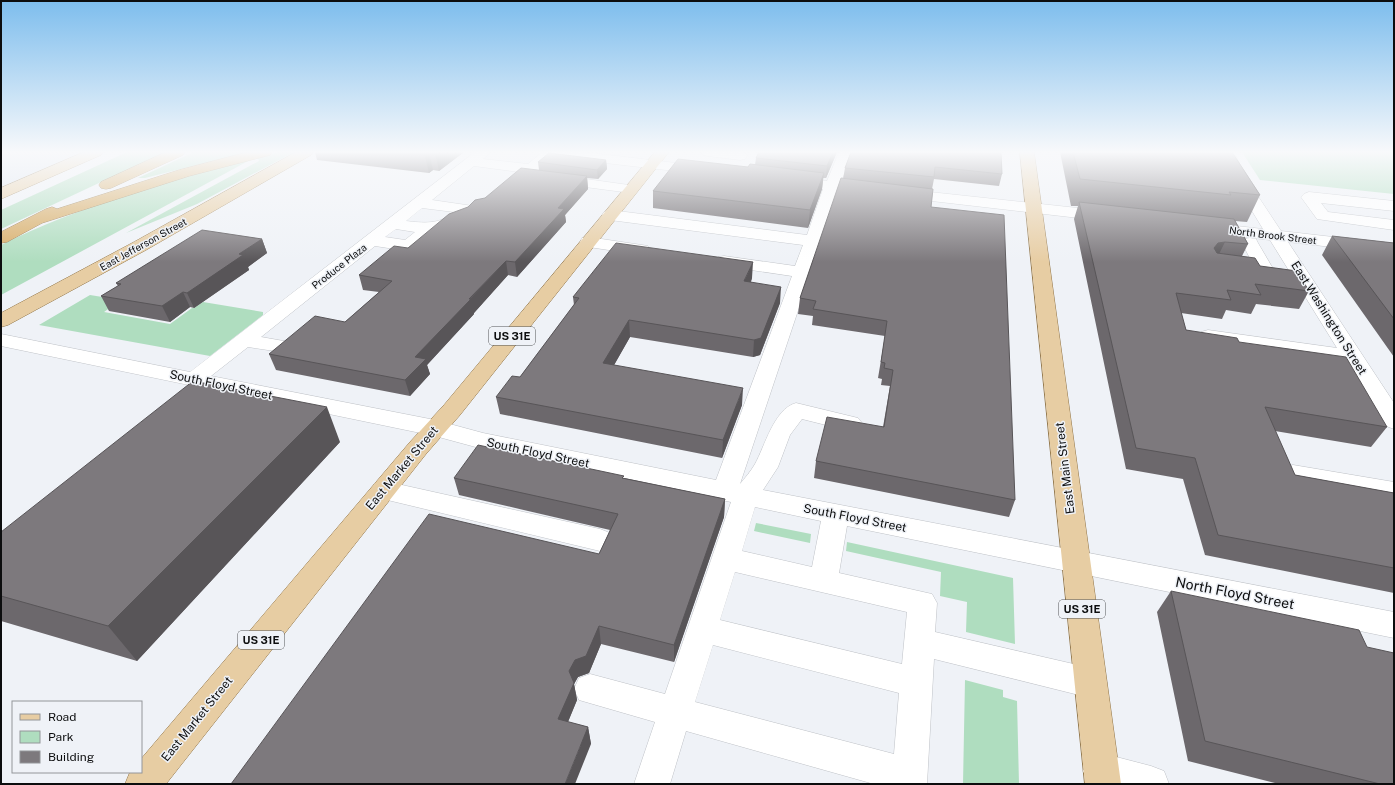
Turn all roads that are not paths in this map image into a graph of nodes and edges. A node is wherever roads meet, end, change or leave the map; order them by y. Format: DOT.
graph roads {
  1 [pos="13,189"];
  2 [pos="99,189"];
  3 [pos="135,189"];
  4 [pos="241,189"];
  5 [pos="437,189"];
  6 [pos="631,189"];
  7 [pos="831,189"];
  8 [pos="855,189"];
  9 [pos="1031,189"];
  10 [pos="1246,189"];
  11 [pos="1,194"];
  12 [pos="419,203"];
  13 [pos="1394,206"];
  14 [pos="1033,208"];
  15 [pos="610,214"];
  16 [pos="1119,218"];
  17 [pos="40,219"];
  18 [pos="393,224"];
  19 [pos="1394,224"];
  20 [pos="1198,227"];
  21 [pos="428,229"];
  22 [pos="1277,236"];
  23 [pos="1,238"];
  24 [pos="372,240"];
  25 [pos="813,241"];
  26 [pos="588,242"];
  27 [pos="1250,242"];
  28 [pos="1394,249"];
  29 [pos="659,252"];
  30 [pos="707,259"];
  31 [pos="1245,270"];
  32 [pos="802,272"];
  33 [pos="1266,272"];
  34 [pos="1302,276"];
  35 [pos="1,321"];
  36 [pos="1192,334"];
  37 [pos="1,340"];
  38 [pos="244,340"];
  39 [pos="288,347"];
  40 [pos="1354,357"];
  41 [pos="194,379"];
  42 [pos="1393,419"];
  43 [pos="850,423"];
  44 [pos="435,428"];
  45 [pos="1293,474"];
  46 [pos="384,490"];
  47 [pos="1394,491"];
  48 [pos="735,493"];
  49 [pos="836,514"];
  50 [pos="600,540"];
  51 [pos="725,558"];
  52 [pos="1076,561"];
  53 [pos="822,580"];
  54 [pos="1394,625"];
  55 [pos="702,629"];
  56 [pos="919,642"];
  57 [pos="916,682"];
  58 [pos="1091,683"];
  59 [pos="590,689"];
  60 [pos="676,712"];
  61 [pos="1102,778"];
  62 [pos="909,780"];
  63 [pos="143,784"];
  64 [pos="652,784"];
  65 [pos="1151,784"];
  1 -- 11 [label="main road"];
  2 -- 17 [label="highway"];
  3 -- 17 [label="highway"];
  4 -- 35 [label="main road, East Jefferson Street"];
  5 -- 12 [label="street, Produce Plaza"];
  6 -- 15 [label="main road, East Market Street / US 31E"];
  7 -- 25 [label="street"];
  8 -- 14 [label="street"];
  9 -- 14 [label="main road, East Main Street / US 31E"];
  10 -- 22 [label="street, East Washington Street"];
  12 -- 18 [label="street, Produce Plaza"];
  12 -- 21 [label="street"];
  13 -- 19 [label="street"];
  14 -- 16 [label="street"];
  14 -- 52 [label="main road, East Main Street / US 31E"];
  15 -- 25 [label="street"];
  15 -- 26 [label="main road, East Market Street / US 31E"];
  17 -- 23 [label="highway"];
  18 -- 21 [label="street"];
  18 -- 24 [label="street, Produce Plaza"];
  20 -- 22 [label="street, North Brook Street"];
  21 -- 24 [label="street"];
  22 -- 28 [label="street, North Brook Street"];
  22 -- 34 [label="street, East Washington Street"];
  24 -- 38 [label="street, Produce Plaza"];
  25 -- 32 [label="street"];
  26 -- 29 [label="street"];
  26 -- 44 [label="main road, East Market Street / US 31E"];
  27 -- 33 [label="street"];
  30 -- 32 [label="street"];
  31 -- 33 [label="street"];
  32 -- 48 [label="street"];
  33 -- 34 [label="street"];
  34 -- 40 [label="street, East Washington Street"];
  36 -- 40 [label="street"];
  37 -- 41 [label="street, South Floyd Street"];
  38 -- 39 [label="street"];
  38 -- 41 [label="street, Produce Plaza"];
  40 -- 42 [label="street, East Washington Street"];
  41 -- 44 [label="street, South Floyd Street"];
  43 -- 48 [label="street"];
  44 -- 46 [label="main road, East Market Street / US 31E"];
  44 -- 48 [label="street, South Floyd Street"];
  45 -- 47 [label="street"];
  46 -- 50 [label="street"];
  46 -- 63 [label="main road, East Market Street / US 31E"];
  48 -- 49 [label="street, South Floyd Street"];
  48 -- 51 [label="street"];
  49 -- 52 [label="street, South Floyd Street"];
  49 -- 53 [label="street"];
  51 -- 53 [label="street"];
  51 -- 55 [label="street"];
  52 -- 54 [label="street, North Floyd Street"];
  52 -- 58 [label="main road, East Main Street / US 31E"];
  53 -- 56 [label="street"];
  55 -- 57 [label="street"];
  55 -- 60 [label="street"];
  56 -- 57 [label="street"];
  56 -- 58 [label="street"];
  57 -- 62 [label="street"];
  58 -- 61 [label="main road, East Main Street / US 31E"];
  59 -- 60 [label="street"];
  60 -- 62 [label="street"];
  60 -- 64 [label="street"];
  61 -- 65 [label="street"];
}
